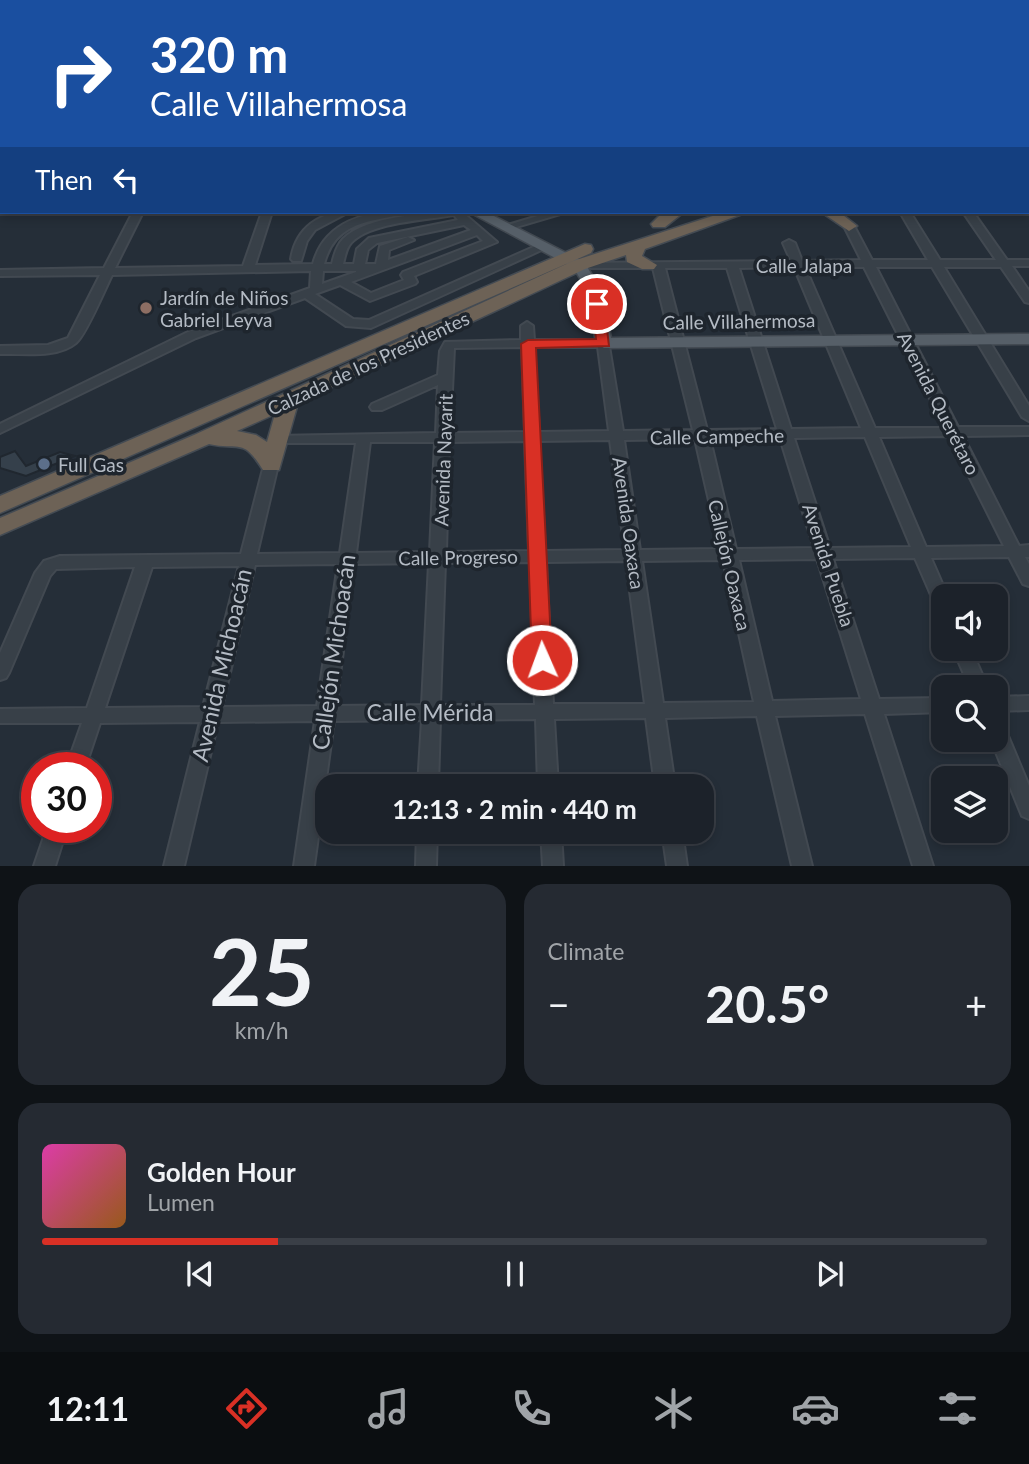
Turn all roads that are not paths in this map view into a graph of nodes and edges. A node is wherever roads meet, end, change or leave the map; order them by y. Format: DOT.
graph roads {
  1 [pos="137,214"];
  2 [pos="266,214"];
  3 [pos="337,214"];
  4 [pos="390,214"];
  5 [pos="444,214"];
  6 [pos="458,214"];
  7 [pos="555,214"];
  8 [pos="670,214"];
  9 [pos="690,214"];
  10 [pos="734,214"];
  11 [pos="906,214"];
  12 [pos="969,214"];
  13 [pos="847,219"];
  14 [pos="474,223"];
  15 [pos="659,224"];
  16 [pos="506,227"];
  17 [pos="789,243"];
  18 [pos="637,247"];
  19 [pos="557,254"];
  20 [pos="297,259"];
  21 [pos="1004,263"];
  22 [pos="1029,263"];
  23 [pos="936,264"];
  24 [pos="384,265"];
  25 [pos="653,265"];
  26 [pos="732,265"];
  27 [pos="799,265"];
  28 [pos="867,265"];
  29 [pos="337,267"];
  30 [pos="316,268"];
  31 [pos="248,269"];
  32 [pos="361,270"];
  33 [pos="107,272"];
  34 [pos="0,273"];
  35 [pos="410,277"];
  36 [pos="341,281"];
  37 [pos="312,292"];
  38 [pos="1029,299"];
  39 [pos="527,326"];
  40 [pos="981,339"];
  41 [pos="1029,339"];
  42 [pos="906,340"];
  43 [pos="831,341"];
  44 [pos="680,342"];
  45 [pos="757,342"];
  46 [pos="604,343"];
  47 [pos="528,344"];
  48 [pos="449,345"];
  49 [pos="0,349"];
  50 [pos="446,377"];
  51 [pos="289,400"];
  52 [pos="377,407"];
  53 [pos="1029,417"];
  54 [pos="0,429"];
  55 [pos="1029,431"];
  56 [pos="954,432"];
  57 [pos="869,434"];
  58 [pos="787,435"];
  59 [pos="702,436"];
  60 [pos="617,437"];
  61 [pos="364,438"];
  62 [pos="533,438"];
  63 [pos="279,439"];
  64 [pos="445,439"];
  65 [pos="201,440"];
  66 [pos="271,465"];
  67 [pos="4,502"];
  68 [pos="0,527"];
  69 [pos="1022,551"];
  70 [pos="921,552"];
  71 [pos="728,554"];
  72 [pos="825,554"];
  73 [pos="634,555"];
  74 [pos="538,556"];
  75 [pos="440,557"];
  76 [pos="347,559"];
  77 [pos="246,560"];
  78 [pos="145,562"];
  79 [pos="1029,580"];
  80 [pos="935,584"];
  81 [pos="0,673"];
  82 [pos="1029,703"];
  83 [pos="1008,704"];
  84 [pos="931,705"];
  85 [pos="873,706"];
  86 [pos="762,709"];
  87 [pos="654,711"];
  88 [pos="324,712"];
  89 [pos="430,712"];
  90 [pos="543,712"];
  91 [pos="210,713"];
  92 [pos="0,716"];
  93 [pos="93,716"];
  94 [pos="81,752"];
  95 [pos="1005,752"];
  96 [pos="428,774"];
  97 [pos="547,774"];
  98 [pos="664,774"];
  99 [pos="1029,810"];
  100 [pos="52,843"];
  101 [pos="427,844"];
  102 [pos="552,844"];
  103 [pos="674,844"];
  104 [pos="44,866"];
  105 [pos="174,866"];
  106 [pos="304,866"];
  107 [pos="426,866"];
  108 [pos="553,866"];
  109 [pos="677,866"];
  110 [pos="802,866"];
  111 [pos="923,866"];
  1 -- 33 [label="street"];
  2 -- 31 [label="street"];
  3 -- 20 [label="street"];
  4 -- 30 [label="street"];
  5 -- 29 [label="street"];
  6 -- 14 [label="street"];
  7 -- 16 [label="street"];
  8 -- 15 [label="highway"];
  9 -- 15 [label="highway, Calzada de los Presidentes"];
  10 -- 18 [label="highway, Calzada de los Presidentes"];
  11 -- 23 [label="street"];
  12 -- 21 [label="street"];
  13 -- 28 [label="street, Avenida Querétaro"];
  14 -- 16 [label="main road"];
  14 -- 24 [label="street"];
  14 -- 24 [label="street"];
  14 -- 32 [label="street"];
  14 -- 35 [label="street"];
  15 -- 19 [label="highway, Calzada de los Presidentes"];
  16 -- 19 [label="main road"];
  17 -- 27 [label="street"];
  18 -- 19 [label="highway, Calzada de los Presidentes"];
  18 -- 25 [label="highway"];
  19 -- 25 [label="street, Calle Jalapa"];
  19 -- 37 [label="street"];
  19 -- 46 [label="main road, Avenida Oaxaca"];
  19 -- 51 [label="highway, Calzada de los Presidentes"];
  19 -- 67 [label="highway, Calzada de los Presidentes"];
  21 -- 22 [label="street, Calle Jalapa"];
  21 -- 23 [label="street, Calle Jalapa"];
  21 -- 38 [label="street"];
  23 -- 28 [label="street, Calle Jalapa"];
  23 -- 40 [label="street"];
  24 -- 32 [label="street"];
  24 -- 35 [label="street"];
  25 -- 26 [label="street, Calle Jalapa"];
  25 -- 44 [label="street, Callejón Oaxaca"];
  26 -- 27 [label="street, Calle Jalapa"];
  26 -- 45 [label="street, Avenida Puebla"];
  27 -- 28 [label="street, Calle Jalapa"];
  27 -- 43 [label="street"];
  28 -- 42 [label="street, Avenida Querétaro"];
  29 -- 30 [label="street"];
  29 -- 32 [label="street"];
  30 -- 31 [label="street"];
  30 -- 37 [label="street"];
  31 -- 33 [label="street"];
  32 -- 36 [label="street"];
  33 -- 34 [label="street"];
  33 -- 49 [label="street"];
  35 -- 36 [label="street"];
  36 -- 37 [label="street"];
  37 -- 54 [label="street"];
  39 -- 47 [label="street"];
  40 -- 41 [label="main road, Calle Villahermosa"];
  40 -- 42 [label="main road, Calle Villahermosa"];
  40 -- 53 [label="street"];
  42 -- 43 [label="main road, Calle Villahermosa"];
  42 -- 56 [label="street, Avenida Querétaro"];
  43 -- 45 [label="main road, Calle Villahermosa"];
  43 -- 57 [label="street"];
  44 -- 45 [label="main road, Calle Villahermosa"];
  44 -- 46 [label="main road, Calle Villahermosa"];
  44 -- 59 [label="street, Callejón Oaxaca"];
  45 -- 58 [label="street, Avenida Puebla"];
  46 -- 47 [label="street, Calle Villahermosa"];
  46 -- 60 [label="street, Avenida Oaxaca"];
  47 -- 48 [label="street, Calle Villahermosa"];
  47 -- 62 [label="street"];
  48 -- 50 [label="street, Avenida Nayarit"];
  50 -- 52 [label="street"];
  50 -- 64 [label="street, Avenida Nayarit"];
  51 -- 63 [label="highway"];
  51 -- 65 [label="highway, Calzada de los Presidentes"];
  55 -- 56 [label="street, Calle Campeche"];
  56 -- 57 [label="street, Calle Campeche"];
  56 -- 69 [label="street, Avenida Querétaro"];
  57 -- 58 [label="street, Calle Campeche"];
  57 -- 70 [label="street"];
  58 -- 59 [label="street, Calle Campeche"];
  58 -- 72 [label="street, Avenida Puebla"];
  59 -- 60 [label="street, Calle Campeche"];
  59 -- 71 [label="street, Callejón Oaxaca"];
  60 -- 62 [label="street, Calle Campeche"];
  60 -- 73 [label="street, Avenida Oaxaca"];
  61 -- 63 [label="street, Calle Campeche"];
  61 -- 64 [label="street, Calle Campeche"];
  61 -- 76 [label="street, Callejón Michoacán"];
  62 -- 64 [label="street, Calle Campeche"];
  62 -- 74 [label="street"];
  63 -- 66 [label="highway"];
  64 -- 75 [label="street, Avenida Nayarit"];
  65 -- 66 [label="highway"];
  65 -- 68 [label="highway, Calzada de los Presidentes"];
  66 -- 77 [label="street, Avenida Michoacán"];
  69 -- 70 [label="street, Calle Progreso"];
  69 -- 79 [label="street, Avenida Querétaro"];
  70 -- 72 [label="street, Calle Progreso"];
  70 -- 80 [label="street"];
  71 -- 72 [label="street, Calle Progreso"];
  71 -- 73 [label="street, Calle Progreso"];
  71 -- 86 [label="street, Callejón Oaxaca"];
  72 -- 85 [label="street, Avenida Puebla"];
  73 -- 74 [label="street, Calle Progreso"];
  73 -- 87 [label="street, Avenida Oaxaca"];
  74 -- 75 [label="street, Calle Progreso"];
  74 -- 90 [label="street"];
  75 -- 76 [label="street, Calle Progreso"];
  75 -- 89 [label="street, Avenida Nayarit"];
  76 -- 77 [label="street, Calle Progreso"];
  76 -- 88 [label="street, Callejón Michoacán"];
  77 -- 78 [label="street, Calle Progreso"];
  77 -- 91 [label="street, Avenida Michoacán"];
  78 -- 81 [label="street, Calle Progreso"];
  78 -- 93 [label="street"];
  82 -- 83 [label="street"];
  84 -- 85 [label="street, Calle Mérida"];
  85 -- 86 [label="street, Calle Mérida"];
  85 -- 111 [label="street, Avenida Puebla"];
  86 -- 87 [label="street, Calle Mérida"];
  86 -- 110 [label="street, Callejón Oaxaca"];
  87 -- 90 [label="street, Calle Mérida"];
  87 -- 98 [label="street, Avenida Oaxaca"];
  88 -- 89 [label="street, Calle Mérida"];
  88 -- 91 [label="street, Calle Mérida"];
  88 -- 106 [label="street, Callejón Michoacán"];
  89 -- 90 [label="street, Calle Mérida"];
  89 -- 96 [label="street, Avenida Nayarit"];
  90 -- 97 [label="street"];
  91 -- 93 [label="street, Calle Mérida"];
  91 -- 105 [label="street, Avenida Michoacán"];
  92 -- 93 [label="street, Calle Mérida"];
  93 -- 94 [label="street"];
  95 -- 99 [label="street"];
  100 -- 104 [label="street"];
  101 -- 107 [label="street"];
  102 -- 108 [label="street"];
  103 -- 109 [label="street"];
}
